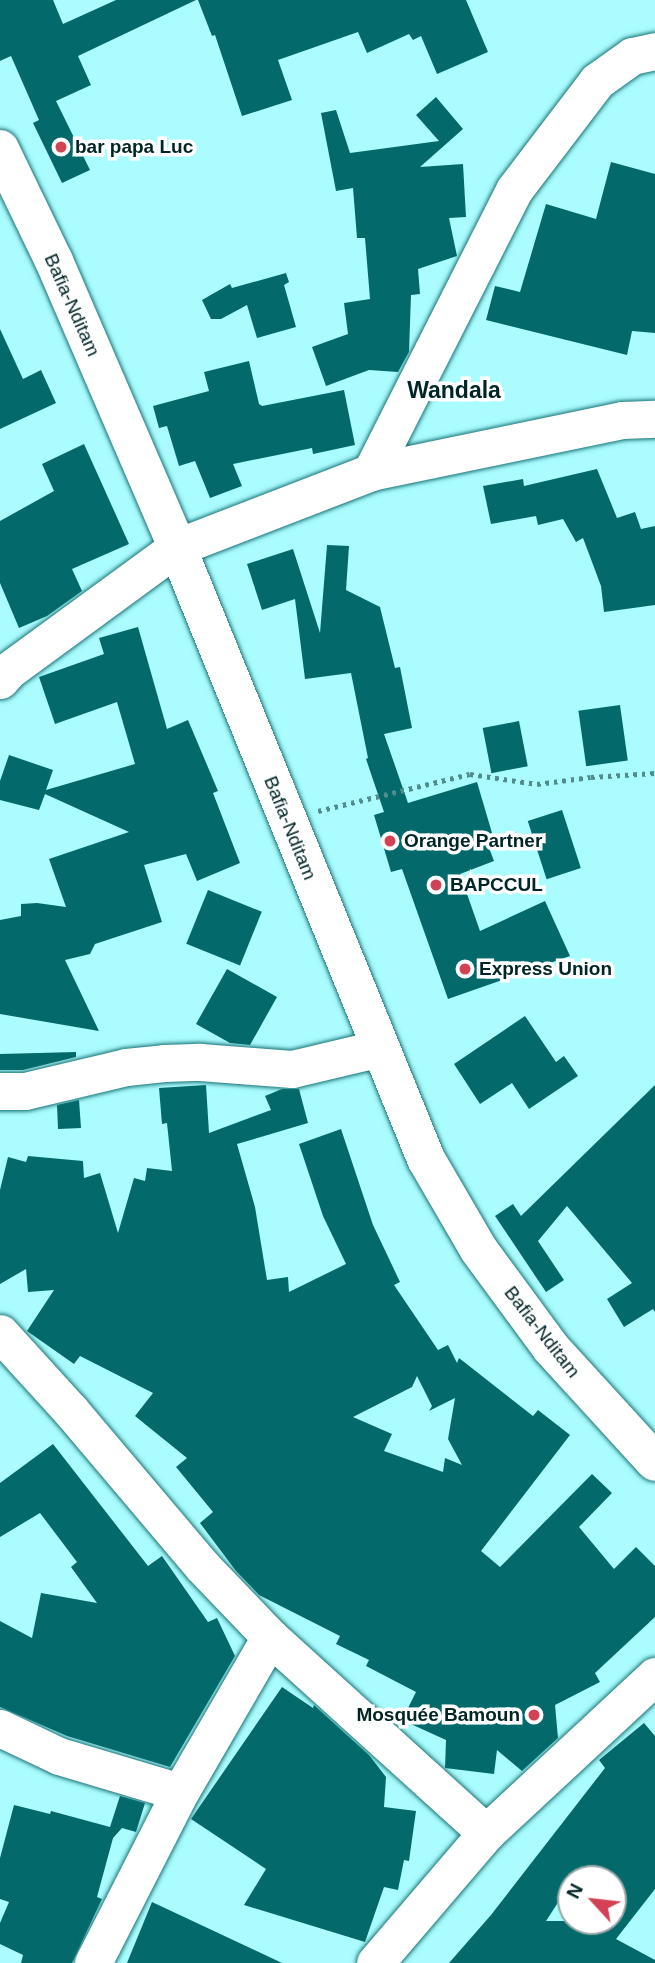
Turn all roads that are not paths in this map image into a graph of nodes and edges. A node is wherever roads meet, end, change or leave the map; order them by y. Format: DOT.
graph roads {
  1 [pos="655,51"];
  2 [pos="0,149"];
  3 [pos="655,419"];
  4 [pos="371,472"];
  5 [pos="177,547"];
  6 [pos="0,681"];
  7 [pos="380,1048"];
  8 [pos="0,1091"];
  9 [pos="0,1333"];
  10 [pos="655,1462"];
  11 [pos="270,1637"];
  12 [pos="653,1680"];
  13 [pos="0,1728"];
  14 [pos="180,1792"];
  15 [pos="486,1833"];
  16 [pos="93,1963"];
  17 [pos="375,1963"];
  1 -- 4 [label="street"];
  2 -- 5 [label="main road, Bafia-Nditam"];
  3 -- 4 [label="street"];
  4 -- 5 [label="street"];
  5 -- 6 [label="street"];
  5 -- 7 [label="main road, Bafia-Nditam"];
  7 -- 8 [label="street"];
  7 -- 10 [label="main road, Bafia-Nditam"];
  9 -- 11 [label="street"];
  11 -- 14 [label="street"];
  11 -- 15 [label="street"];
  12 -- 15 [label="street"];
  13 -- 14 [label="street"];
  14 -- 16 [label="street"];
  15 -- 17 [label="street"];
}
